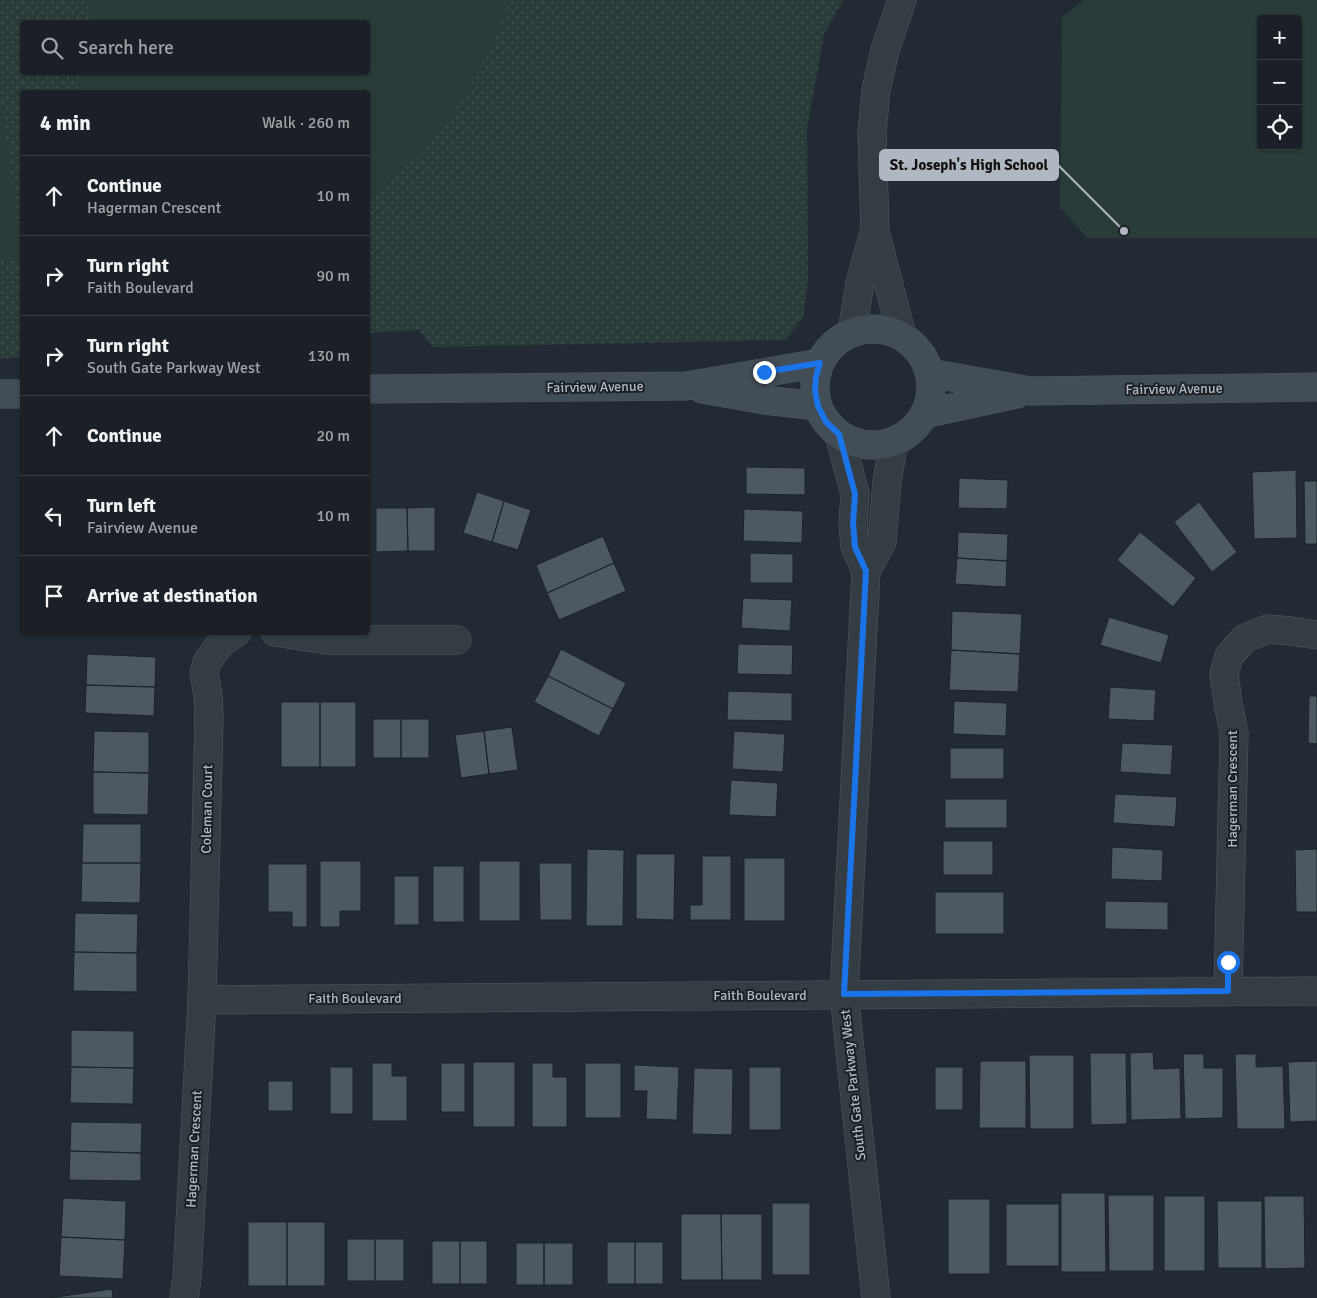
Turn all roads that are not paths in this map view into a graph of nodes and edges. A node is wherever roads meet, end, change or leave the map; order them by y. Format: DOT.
graph roads {
  1 [pos="902,0"];
  2 [pos="875,231"];
  3 [pos="852,332"];
  4 [pos="902,336"];
  5 [pos="820,363"];
  6 [pos="929,373"];
  7 [pos="686,386"];
  8 [pos="1317,387"];
  9 [pos="370,389"];
  10 [pos="1031,391"];
  11 [pos="0,394"];
  12 [pos="20,394"];
  13 [pos="818,406"];
  14 [pos="924,414"];
  15 [pos="839,434"];
  16 [pos="894,441"];
  17 [pos="866,571"];
  18 [pos="233,635"];
  19 [pos="294,635"];
  20 [pos="1317,635"];
  21 [pos="457,640"];
  22 [pos="1228,991"];
  23 [pos="1317,991"];
  24 [pos="844,994"];
  25 [pos="202,1000"];
  26 [pos="184,1298"];
  27 [pos="876,1298"];
  1 -- 2 [label="street"];
  2 -- 3 [label="street"];
  2 -- 4 [label="street"];
  3 -- 4 [label="main road"];
  3 -- 5 [label="main road"];
  4 -- 6 [label="main road"];
  5 -- 7 [label="main road, Fairview Avenue"];
  5 -- 13 [label="main road"];
  6 -- 10 [label="main road, Fairview Avenue"];
  6 -- 14 [label="main road"];
  7 -- 9 [label="main road, Fairview Avenue"];
  7 -- 13 [label="main road"];
  8 -- 10 [label="main road, Fairview Avenue"];
  10 -- 14 [label="main road, Fairview Avenue"];
  11 -- 12 [label="main road"];
  13 -- 15 [label="main road"];
  14 -- 16 [label="main road"];
  15 -- 16 [label="main road"];
  15 -- 17 [label="street, South Gate Parkway West"];
  16 -- 17 [label="street, South Gate Parkway West"];
  17 -- 24 [label="street, South Gate Parkway West"];
  18 -- 25 [label="street, Coleman Court"];
  19 -- 21 [label="street"];
  20 -- 22 [label="street, Hagerman Crescent"];
  22 -- 23 [label="street, Faith Boulevard"];
  22 -- 24 [label="street, Faith Boulevard"];
  24 -- 25 [label="street, Faith Boulevard"];
  24 -- 27 [label="street, South Gate Parkway West"];
  25 -- 26 [label="street, Hagerman Crescent"];
}
